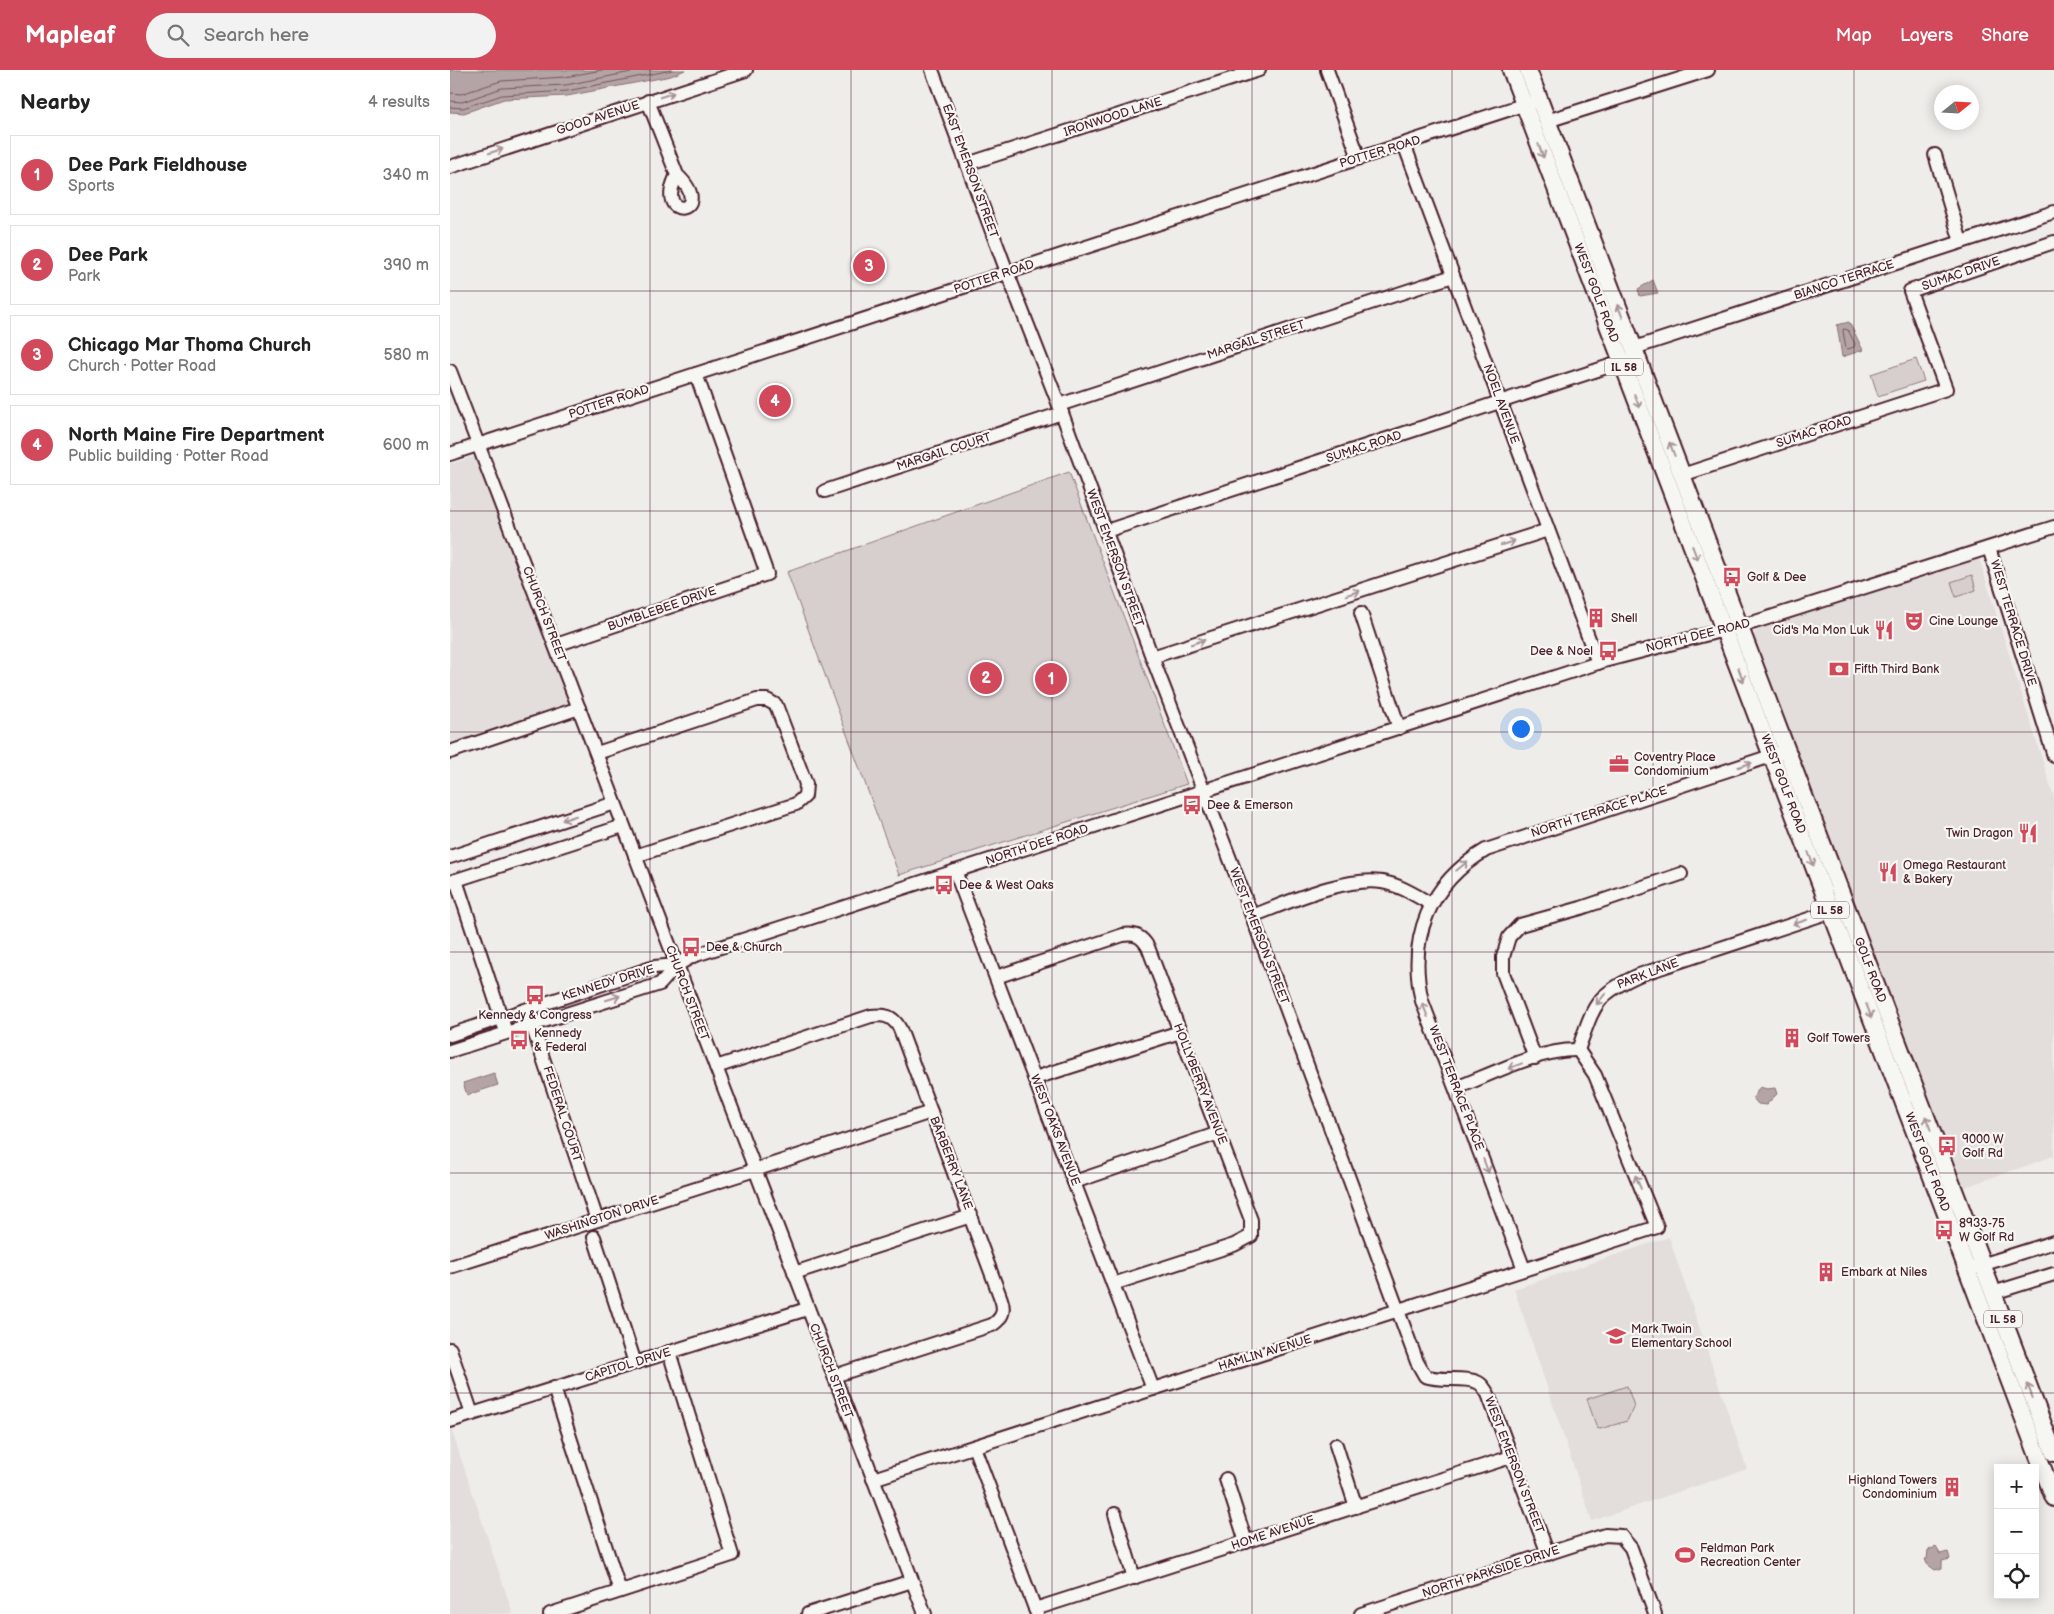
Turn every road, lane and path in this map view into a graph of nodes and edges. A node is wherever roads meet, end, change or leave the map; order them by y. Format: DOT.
graph roads {
  1 [pos="746,70"];
  2 [pos="932,70"];
  3 [pos="1259,70"];
  4 [pos="1326,70"];
  5 [pos="1511,70"];
  6 [pos="1528,70"];
  7 [pos="1708,70"];
  8 [pos="648,101"];
  9 [pos="1532,103"];
  10 [pos="1547,121"];
  11 [pos="1404,144"];
  12 [pos="1935,155"];
  13 [pos="1359,158"];
  14 [pos="967,164"];
  15 [pos="450,167"];
  16 [pos="676,175"];
  17 [pos="2054,212"];
  18 [pos="1961,242"];
  19 [pos="2054,242"];
  20 [pos="1007,272"];
  21 [pos="1453,276"];
  22 [pos="1631,356"];
  23 [pos="450,371"];
  24 [pos="696,374"];
  25 [pos="1946,389"];
  26 [pos="1500,403"];
  27 [pos="1061,409"];
  28 [pos="478,444"];
  29 [pos="450,454"];
  30 [pos="1682,475"];
  31 [pos="825,491"];
  32 [pos="2054,527"];
  33 [pos="1548,530"];
  34 [pos="1106,531"];
  35 [pos="1989,548"];
  36 [pos="1361,613"];
  37 [pos="1732,627"];
  38 [pos="556,645"];
  39 [pos="1152,657"];
  40 [pos="1598,663"];
  41 [pos="579,708"];
  42 [pos="1399,728"];
  43 [pos="450,752"];
  44 [pos="596,752"];
  45 [pos="1780,754"];
  46 [pos="2054,756"];
  47 [pos="1204,791"];
  48 [pos="615,803"];
  49 [pos="1810,810"];
  50 [pos="623,826"];
  51 [pos="635,856"];
  52 [pos="450,857"];
  53 [pos="955,871"];
  54 [pos="1681,874"];
  55 [pos="453,881"];
  56 [pos="1431,904"];
  57 [pos="1839,909"];
  58 [pos="1252,916"];
  59 [pos="677,966"];
  60 [pos="996,977"];
  61 [pos="527,1009"];
  62 [pos="501,1018"];
  63 [pos="532,1024"];
  64 [pos="1180,1032"];
  65 [pos="506,1033"];
  66 [pos="450,1035"];
  67 [pos="1899,1045"];
  68 [pos="1578,1050"];
  69 [pos="450,1051"];
  70 [pos="1535,1058"];
  71 [pos="716,1067"];
  72 [pos="1035,1078"];
  73 [pos="1456,1088"];
  74 [pos="931,1112"];
  75 [pos="1219,1133"];
  76 [pos="754,1170"];
  77 [pos="1074,1182"];
  78 [pos="971,1216"];
  79 [pos="597,1220"];
  80 [pos="594,1236"];
  81 [pos="2054,1242"];
  82 [pos="450,1266"];
  83 [pos="1975,1267"];
  84 [pos="1524,1269"];
  85 [pos="794,1273"];
  86 [pos="2054,1274"];
  87 [pos="1113,1284"];
  88 [pos="1993,1293"];
  89 [pos="807,1309"];
  90 [pos="1398,1311"];
  91 [pos="450,1349"];
  92 [pos="669,1352"];
  93 [pos="635,1363"];
  94 [pos="834,1376"];
  95 [pos="554,1388"];
  96 [pos="1153,1389"];
  97 [pos="472,1414"];
  98 [pos="450,1421"];
  99 [pos="2041,1423"];
  100 [pos="1336,1446"];
  101 [pos="974,1447"];
  102 [pos="2054,1452"];
  103 [pos="1511,1457"];
  104 [pos="873,1479"];
  105 [pos="1226,1479"];
  106 [pos="2054,1498"];
  107 [pos="1356,1507"];
  108 [pos="1115,1514"];
  109 [pos="1246,1542"];
  110 [pos="1548,1554"];
  111 [pos="1134,1578"];
  112 [pos="912,1581"];
  113 [pos="620,1591"];
  114 [pos="1036,1612"];
  115 [pos="550,1614"];
  116 [pos="808,1614"];
  117 [pos="925,1614"];
  118 [pos="1361,1614"];
  119 [pos="1655,1614"];
  8 -- 1 [label="street, GOOD AVENUE, one-way"];
  2 -- 14 [label="street, EAST EMERSON STREET"];
  3 -- 14 [label="street, IRONWOOD LANE"];
  4 -- 13 [label="street"];
  5 -- 9 [label="main road, WEST GOLF ROAD / IL 58"];
  6 -- 9 [label="main road, WEST GOLF ROAD / IL 58"];
  7 -- 10 [label="street"];
  15 -- 8 [label="street, GOOD AVENUE, one-way"];
  8 -- 16 [label="street"];
  9 -- 10 [label="main road, WEST GOLF ROAD / IL 58"];
  9 -- 11 [label="street, POTTER ROAD"];
  9 -- 22 [label="main road, WEST GOLF ROAD / IL 58, one-way"];
  22 -- 10 [label="main road, WEST GOLF ROAD / IL 58, one-way"];
  11 -- 13 [label="street, POTTER ROAD"];
  11 -- 21 [label="street, NOEL AVENUE"];
  12 -- 18 [label="street"];
  13 -- 20 [label="street, POTTER ROAD"];
  14 -- 20 [label="street, EAST EMERSON STREET"];
  17 -- 18 [label="street, BIANCO TERRACE"];
  18 -- 22 [label="street, BIANCO TERRACE"];
  19 -- 25 [label="street, SUMAC DRIVE"];
  20 -- 24 [label="street, POTTER ROAD"];
  20 -- 27 [label="street, WEST EMERSON STREET"];
  21 -- 26 [label="street, NOEL AVENUE"];
  21 -- 27 [label="street, MARGAIL STREET"];
  22 -- 26 [label="street, SUMAC ROAD"];
  30 -- 22 [label="main road, WEST GOLF ROAD / IL 58, one-way"];
  22 -- 37 [label="main road, WEST GOLF ROAD / IL 58, one-way"];
  23 -- 28 [label="street, CHURCH STREET"];
  24 -- 28 [label="street, POTTER ROAD"];
  24 -- 38 [label="street, BUMBLEBEE DRIVE"];
  25 -- 30 [label="street, SUMAC ROAD"];
  26 -- 33 [label="street, NOEL AVENUE"];
  26 -- 34 [label="street, SUMAC ROAD"];
  27 -- 31 [label="street, MARGAIL COURT"];
  27 -- 34 [label="street, WEST EMERSON STREET"];
  28 -- 29 [label="street, POTTER ROAD"];
  28 -- 38 [label="street, CHURCH STREET"];
  30 -- 37 [label="main road, WEST GOLF ROAD / IL 58"];
  32 -- 35 [label="street, NORTH DEE ROAD"];
  39 -- 33 [label="street, one-way"];
  33 -- 40 [label="street, NOEL AVENUE"];
  34 -- 39 [label="street, WEST EMERSON STREET"];
  35 -- 37 [label="street, NORTH DEE ROAD"];
  35 -- 46 [label="street, WEST TERRACE DRIVE"];
  36 -- 42 [label="street"];
  37 -- 40 [label="street, NORTH DEE ROAD"];
  37 -- 45 [label="main road, WEST GOLF ROAD / IL 58"];
  38 -- 41 [label="street, CHURCH STREET"];
  39 -- 47 [label="street, WEST EMERSON STREET"];
  40 -- 42 [label="street, NORTH DEE ROAD"];
  41 -- 43 [label="street"];
  41 -- 44 [label="street, CHURCH STREET"];
  42 -- 47 [label="street, NORTH DEE ROAD"];
  44 -- 48 [label="street, CHURCH STREET"];
  44 -- 51 [label="street"];
  45 -- 49 [label="main road, WEST GOLF ROAD / IL 58"];
  56 -- 45 [label="street, NORTH TERRACE PLACE, one-way"];
  45 -- 57 [label="main road, WEST GOLF ROAD / IL 58, one-way"];
  47 -- 53 [label="street, NORTH DEE ROAD"];
  47 -- 58 [label="street, WEST EMERSON STREET"];
  48 -- 50 [label="street, CHURCH STREET"];
  48 -- 52 [label="street, one-way"];
  49 -- 57 [label="main road, GOLF ROAD / IL 58"];
  50 -- 51 [label="street, CHURCH STREET"];
  50 -- 55 [label="street"];
  51 -- 59 [label="street, CHURCH STREET"];
  53 -- 59 [label="street, NORTH DEE ROAD"];
  53 -- 60 [label="street, WEST OAKS AVENUE"];
  54 -- 70 [label="street"];
  55 -- 62 [label="street"];
  56 -- 58 [label="street"];
  73 -- 56 [label="street, WEST TERRACE PLACE, one-way"];
  57 -- 67 [label="main road, GOLF ROAD / IL 58"];
  57 -- 68 [label="street, PARK LANE, one-way"];
  57 -- 83 [label="main road, WEST GOLF ROAD / IL 58, one-way"];
  58 -- 90 [label="street, WEST EMERSON STREET"];
  59 -- 61 [label="street, KENNEDY DRIVE"];
  63 -- 59 [label="street, KENNEDY DRIVE, one-way"];
  59 -- 71 [label="street, CHURCH STREET"];
  60 -- 64 [label="street, HOLLYBERRY AVENUE"];
  60 -- 72 [label="street, WEST OAKS AVENUE"];
  61 -- 62 [label="street, KENNEDY DRIVE"];
  61 -- 63 [label="street, FEDERAL COURT"];
  62 -- 65 [label="street"];
  62 -- 66 [label="street, KENNEDY DRIVE"];
  63 -- 65 [label="street, KENNEDY DRIVE"];
  63 -- 79 [label="street, FEDERAL COURT"];
  64 -- 72 [label="street"];
  64 -- 75 [label="street, HOLLYBERRY AVENUE"];
  65 -- 69 [label="street, KENNEDY DRIVE"];
  83 -- 67 [label="main road, WEST GOLF ROAD / IL 58, one-way"];
  68 -- 70 [label="street"];
  84 -- 68 [label="street, HAMLIN AVENUE, one-way"];
  70 -- 73 [label="street, one-way"];
  71 -- 74 [label="street, BARBERRY LANE"];
  71 -- 76 [label="street, CHURCH STREET"];
  72 -- 77 [label="street, WEST OAKS AVENUE"];
  73 -- 84 [label="street, WEST TERRACE PLACE, one-way"];
  74 -- 76 [label="street, WASHINGTON DRIVE"];
  74 -- 78 [label="street, BARBERRY LANE"];
  75 -- 77 [label="street"];
  75 -- 87 [label="street, HOLLYBERRY AVENUE"];
  76 -- 79 [label="street, WASHINGTON DRIVE"];
  76 -- 85 [label="street, CHURCH STREET"];
  77 -- 87 [label="street, WEST OAKS AVENUE"];
  78 -- 85 [label="street"];
  78 -- 94 [label="street, BARBERRY LANE"];
  79 -- 82 [label="street, WASHINGTON DRIVE"];
  80 -- 93 [label="street"];
  81 -- 83 [label="street"];
  83 -- 88 [label="main road, WEST GOLF ROAD / IL 58"];
  83 -- 99 [label="main road, WEST GOLF ROAD / IL 58"];
  84 -- 90 [label="street, HAMLIN AVENUE"];
  85 -- 89 [label="street, CHURCH STREET"];
  86 -- 88 [label="street"];
  87 -- 96 [label="street, WEST OAKS AVENUE"];
  99 -- 88 [label="main road, WEST GOLF ROAD / IL 58, one-way"];
  89 -- 92 [label="street, CAPITOL DRIVE"];
  89 -- 94 [label="street, CHURCH STREET"];
  90 -- 96 [label="street, HAMLIN AVENUE"];
  90 -- 103 [label="street, WEST EMERSON STREET"];
  91 -- 97 [label="street"];
  92 -- 93 [label="street, CAPITOL DRIVE"];
  92 -- 113 [label="street"];
  93 -- 95 [label="street, CAPITOL DRIVE"];
  94 -- 104 [label="street, CHURCH STREET"];
  95 -- 97 [label="street, CAPITOL DRIVE"];
  95 -- 113 [label="street"];
  96 -- 101 [label="street, HAMLIN AVENUE"];
  97 -- 98 [label="street, CAPITOL DRIVE"];
  99 -- 102 [label="main road, WEST GOLF ROAD / IL 58"];
  99 -- 106 [label="main road, WEST GOLF ROAD / IL 58"];
  100 -- 107 [label="street"];
  101 -- 104 [label="street, HAMLIN AVENUE"];
  101 -- 114 [label="street"];
  103 -- 107 [label="street, HOME AVENUE"];
  103 -- 110 [label="street, WEST EMERSON STREET"];
  104 -- 112 [label="street, CHURCH STREET"];
  105 -- 109 [label="street"];
  107 -- 109 [label="street, HOME AVENUE"];
  108 -- 111 [label="street"];
  109 -- 111 [label="street, HOME AVENUE"];
  110 -- 118 [label="street, NORTH PARKSIDE DRIVE"];
  110 -- 119 [label="street, NORTH PARKSIDE DRIVE"];
  111 -- 114 [label="street, HOME AVENUE"];
  112 -- 116 [label="street"];
  112 -- 117 [label="street, CHURCH STREET"];
  113 -- 115 [label="street"];
}
